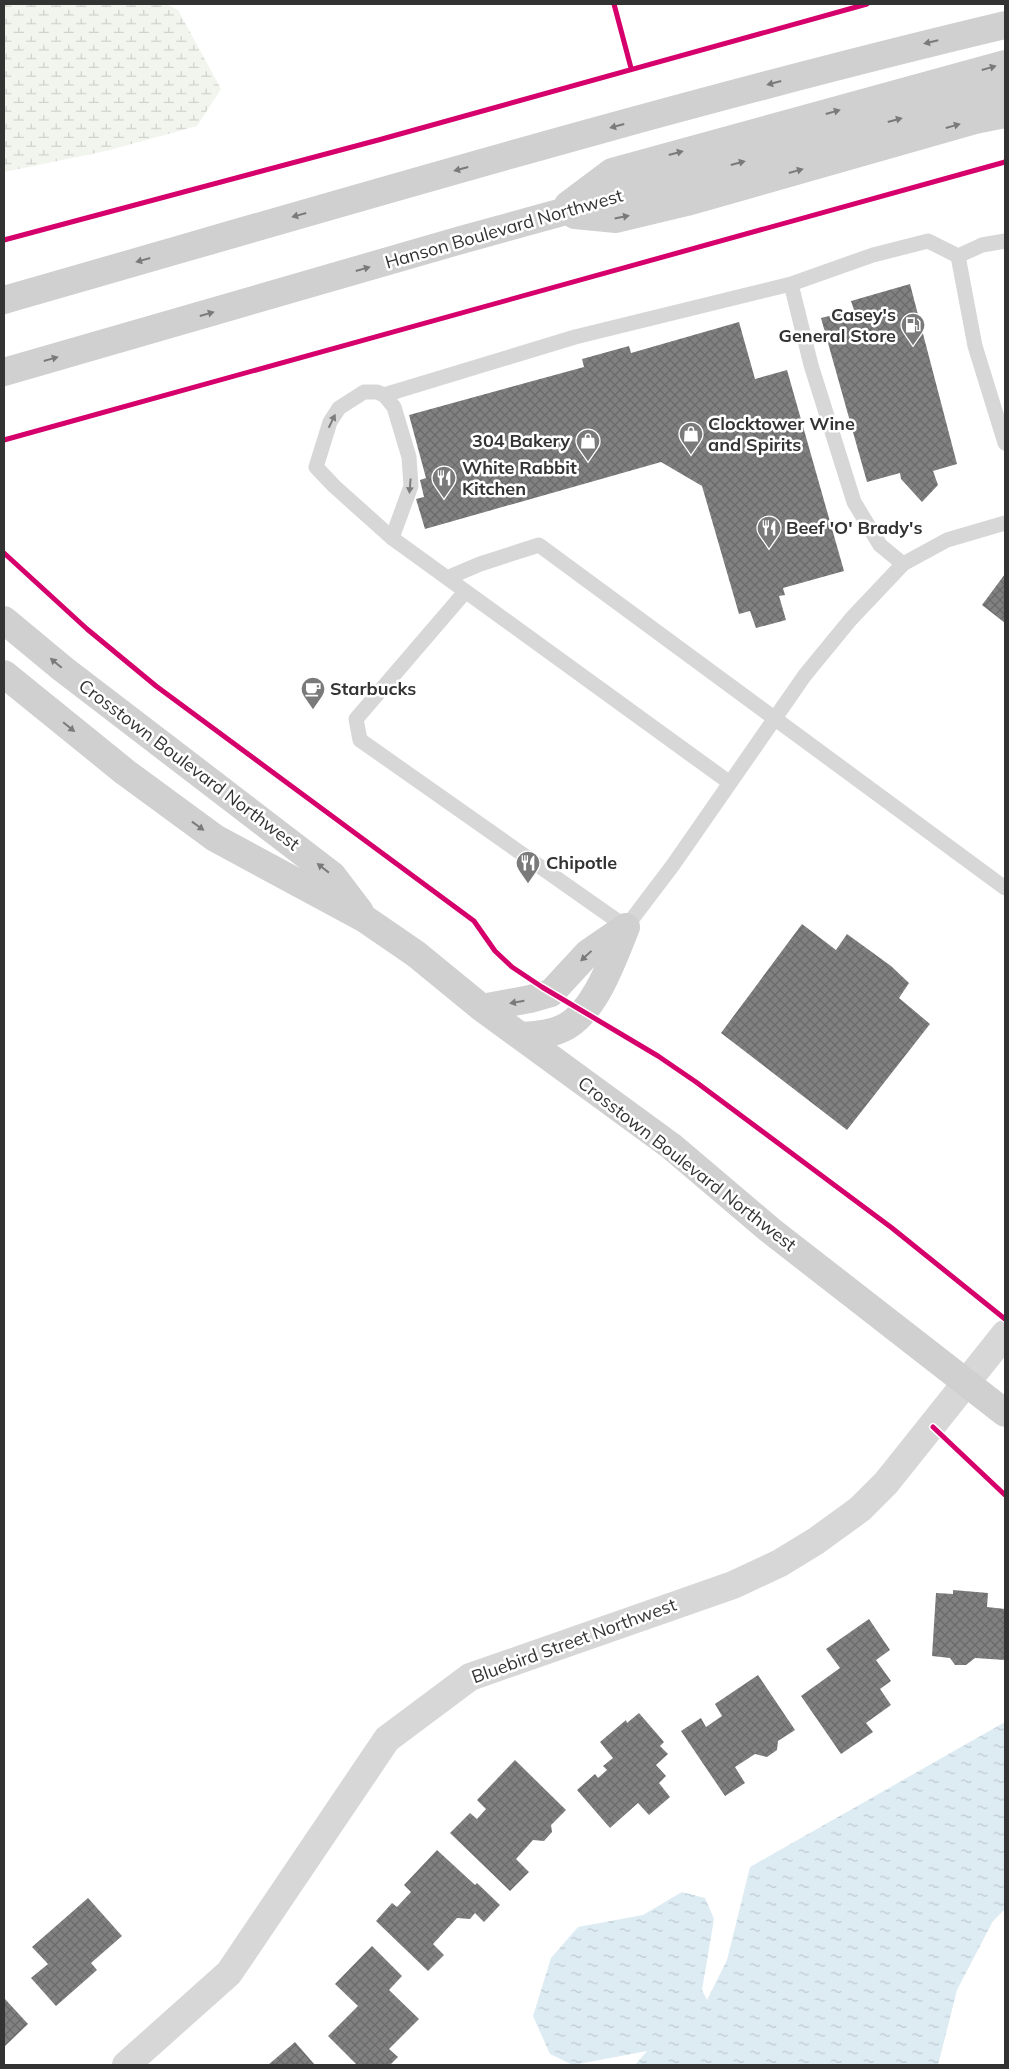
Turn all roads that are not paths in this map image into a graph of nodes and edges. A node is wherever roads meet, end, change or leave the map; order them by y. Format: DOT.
graph roads {
  1 [pos="1005,8"];
  2 [pos="1005,24"];
  3 [pos="979,31"];
  4 [pos="1005,64"];
  5 [pos="1005,90"];
  6 [pos="1005,114"];
  7 [pos="556,214"];
  8 [pos="1005,240"];
  9 [pos="958,256"];
  10 [pos="791,284"];
  11 [pos="4,300"];
  12 [pos="4,372"];
  13 [pos="384,395"];
  14 [pos="1005,443"];
  15 [pos="1005,523"];
  16 [pos="392,538"];
  17 [pos="903,564"];
  18 [pos="447,578"];
  19 [pos="465,592"];
  20 [pos="4,620"];
  21 [pos="4,674"];
  22 [pos="774,719"];
  23 [pos="730,783"];
  24 [pos="1005,888"];
  25 [pos="365,919"];
  26 [pos="626,927"];
  27 [pos="482,1008"];
  28 [pos="522,1036"];
  29 [pos="1005,1334"];
  30 [pos="966,1383"];
  31 [pos="1005,1413"];
  32 [pos="126,2065"];
  1 -- 3 [label="main road"];
  2 -- 3 [label="main road"];
  3 -- 11 [label="main road, one-way"];
  7 -- 4 [label="main road, one-way"];
  7 -- 5 [label="main road, Hanson Boulevard Northwest, one-way"];
  7 -- 6 [label="main road, one-way"];
  12 -- 7 [label="main road, Hanson Boulevard Northwest, one-way"];
  8 -- 9 [label="lane"];
  9 -- 10 [label="lane"];
  9 -- 14 [label="lane"];
  10 -- 13 [label="lane"];
  10 -- 17 [label="lane"];
  13 -- 16 [label="lane, one-way"];
  16 -- 13 [label="lane, one-way"];
  15 -- 17 [label="lane"];
  16 -- 18 [label="lane"];
  17 -- 22 [label="lane"];
  18 -- 19 [label="lane"];
  18 -- 22 [label="lane"];
  19 -- 23 [label="lane"];
  19 -- 26 [label="lane"];
  25 -- 20 [label="main road, Crosstown Boulevard Northwest, one-way"];
  21 -- 25 [label="main road, Crosstown Boulevard Northwest, one-way"];
  22 -- 23 [label="lane"];
  22 -- 24 [label="lane"];
  23 -- 26 [label="lane"];
  25 -- 27 [label="main road, Crosstown Boulevard Northwest"];
  26 -- 27 [label="main road, one-way"];
  26 -- 28 [label="main road"];
  27 -- 28 [label="main road, Crosstown Boulevard Northwest"];
  28 -- 30 [label="main road, Crosstown Boulevard Northwest"];
  29 -- 30 [label="street, Bluebird Street Northwest"];
  30 -- 31 [label="main road, Crosstown Boulevard Northwest"];
  30 -- 32 [label="street, Bluebird Street Northwest"];
}
